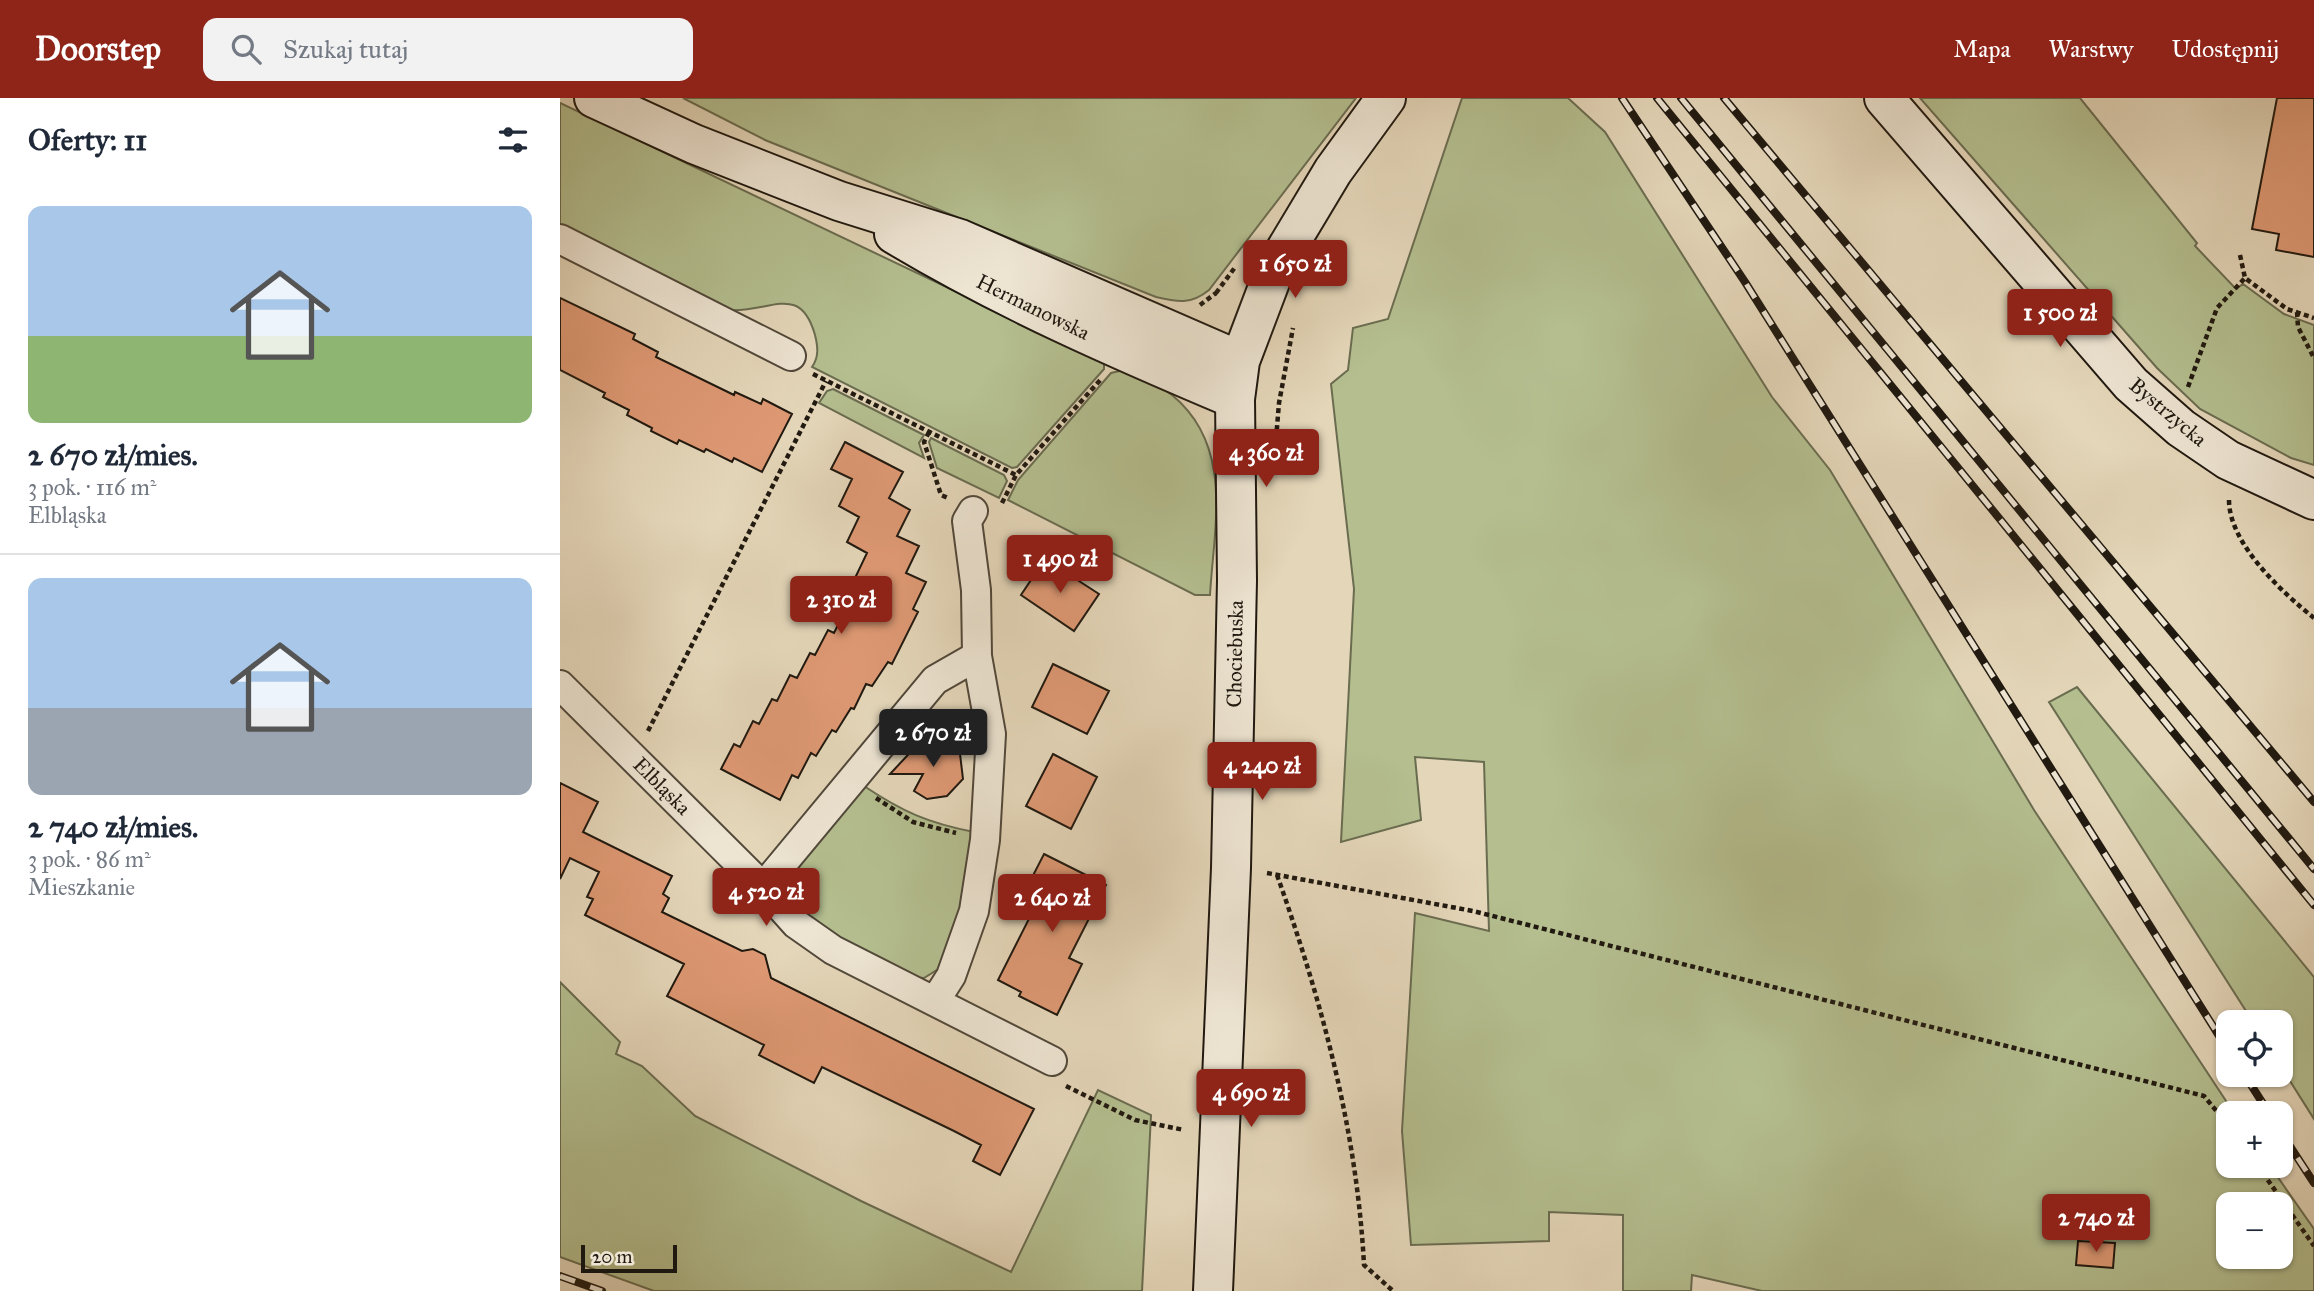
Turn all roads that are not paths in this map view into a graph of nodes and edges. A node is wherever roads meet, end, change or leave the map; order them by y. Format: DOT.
graph roads {
  1 [pos="594,98"];
  2 [pos="1386,98"];
  3 [pos="1884,98"];
  4 [pos="838,201"];
  5 [pos="560,239"];
  6 [pos="792,356"];
  7 [pos="1240,361"];
  8 [pos="1235,399"];
  9 [pos="2314,500"];
  10 [pos="973,511"];
  11 [pos="977,656"];
  12 [pos="560,685"];
  13 [pos="763,887"];
  14 [pos="935,1001"];
  15 [pos="1052,1061"];
  16 [pos="1213,1291"];
  1 -- 4 [label="street, Hermanowska"];
  2 -- 7 [label="street, Chociebuska"];
  3 -- 9 [label="street, Bystrzycka"];
  4 -- 7 [label="street, Hermanowska"];
  4 -- 8 [label="street, Hermanowska"];
  5 -- 6 [label="street"];
  7 -- 8 [label="street, Chociebuska"];
  8 -- 16 [label="street, Chociebuska"];
  10 -- 11 [label="street"];
  11 -- 13 [label="street"];
  11 -- 14 [label="street"];
  12 -- 13 [label="street, Elbląska"];
  13 -- 14 [label="street, Elbląska"];
  14 -- 15 [label="street, Elbląska"];
}
